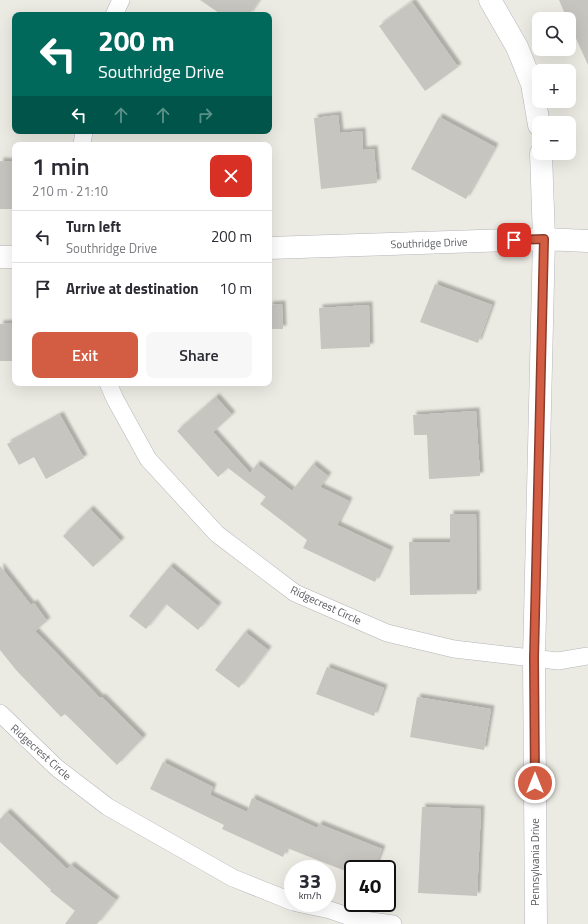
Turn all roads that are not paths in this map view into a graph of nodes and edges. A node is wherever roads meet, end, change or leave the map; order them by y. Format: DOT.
graph roads {
  1 [pos="121,0"];
  2 [pos="490,0"];
  3 [pos="115,12"];
  4 [pos="537,116"];
  5 [pos="541,160"];
  6 [pos="544,239"];
  7 [pos="588,241"];
  8 [pos="272,248"];
  9 [pos="12,257"];
  10 [pos="0,258"];
  11 [pos="109,386"];
  12 [pos="588,656"];
  13 [pos="534,658"];
  14 [pos="0,714"];
  15 [pos="284,898"];
  16 [pos="336,912"];
  17 [pos="392,924"];
  18 [pos="536,924"];
  1 -- 3 [label="street"];
  2 -- 4 [label="street"];
  5 -- 6 [label="street, Pennsylvania Drive"];
  6 -- 7 [label="street, Southridge Drive"];
  6 -- 8 [label="street, Southridge Drive"];
  6 -- 13 [label="street, Pennsylvania Drive"];
  9 -- 10 [label="street"];
  11 -- 13 [label="street, Ridgecrest Circle"];
  12 -- 13 [label="street, Ridgecrest Circle"];
  13 -- 18 [label="street, Pennsylvania Drive"];
  14 -- 15 [label="street, Ridgecrest Circle"];
  16 -- 17 [label="street"];
}
